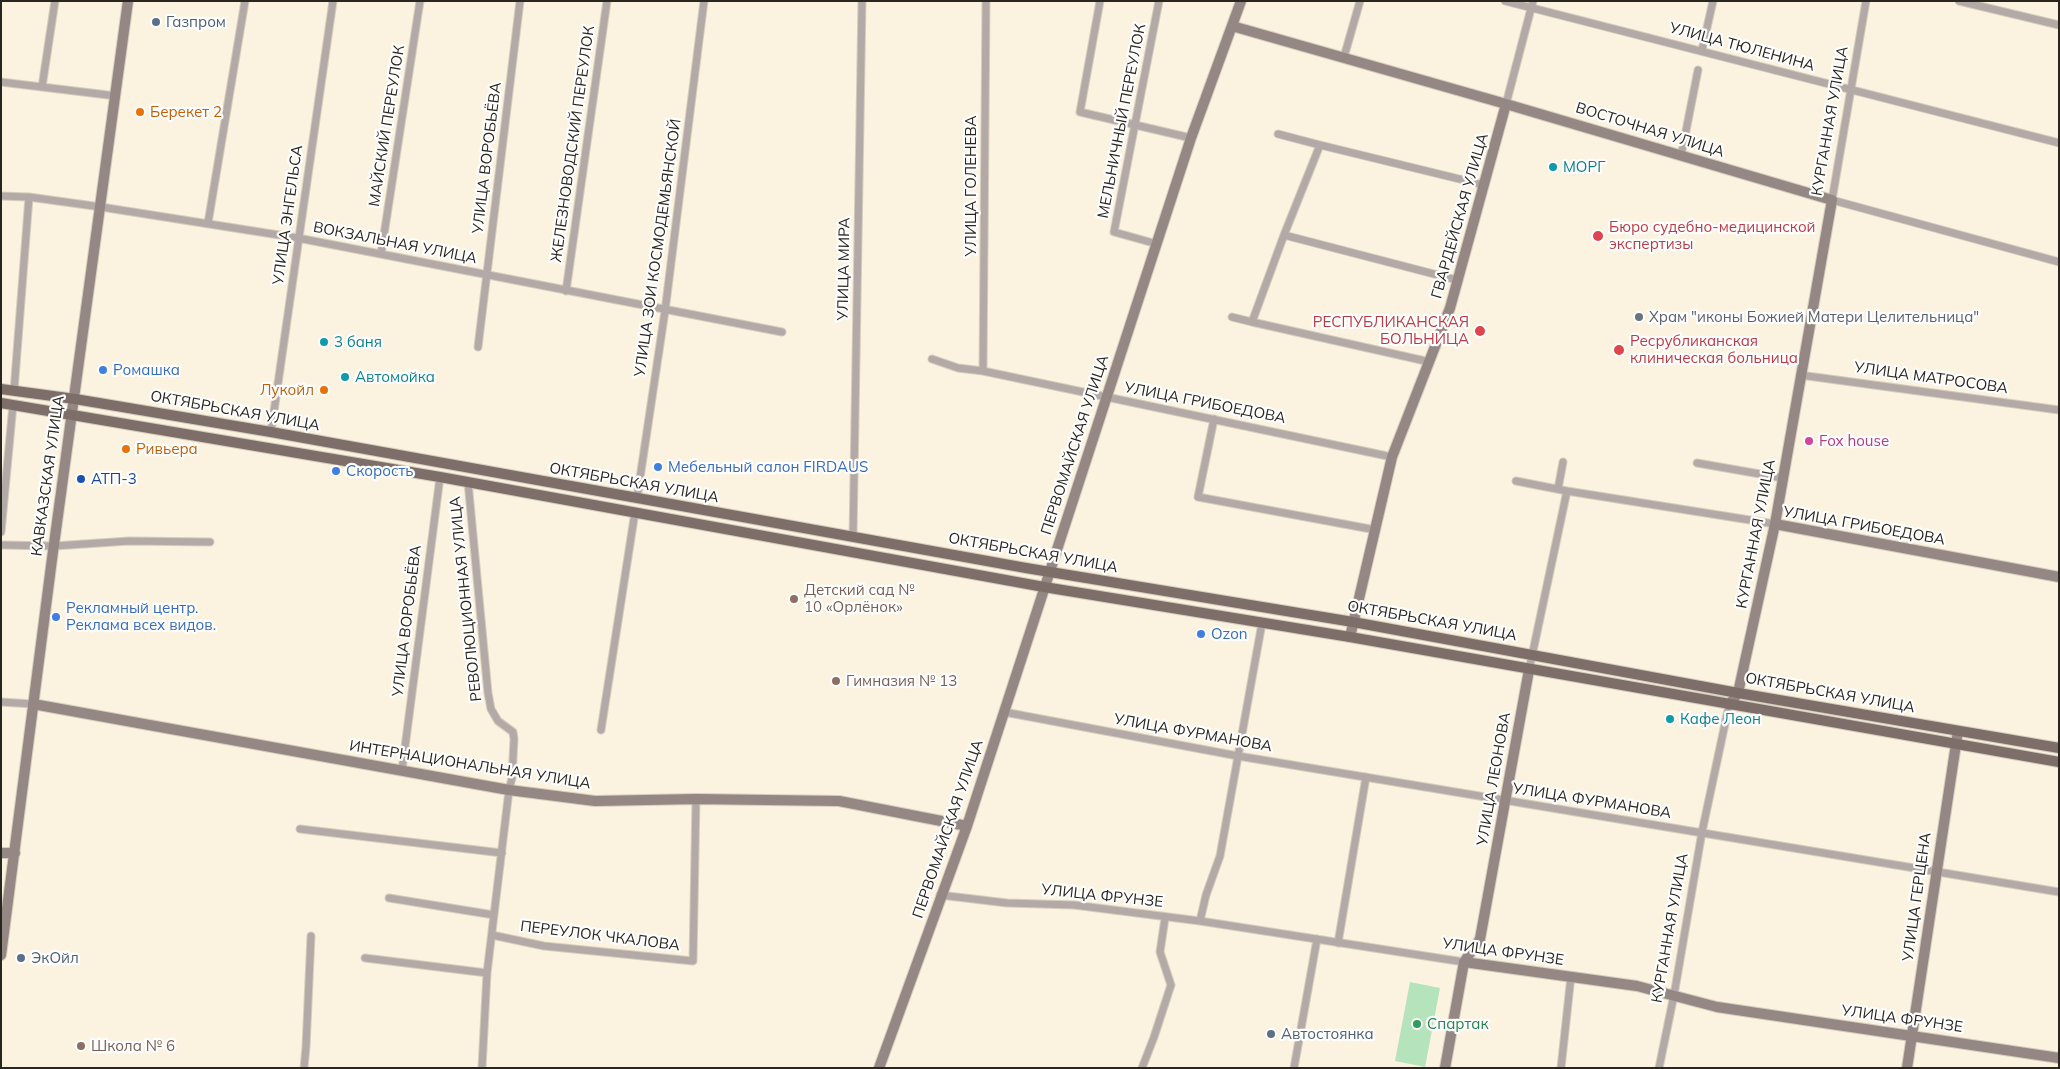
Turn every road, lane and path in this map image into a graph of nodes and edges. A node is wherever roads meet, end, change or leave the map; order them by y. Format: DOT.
graph roads {
  1 [pos="55,1"];
  2 [pos="128,1"];
  3 [pos="245,1"];
  4 [pos="333,1"];
  5 [pos="420,1"];
  6 [pos="520,1"];
  7 [pos="607,1"];
  8 [pos="704,1"];
  9 [pos="862,1"];
  10 [pos="986,1"];
  11 [pos="1100,1"];
  12 [pos="1159,1"];
  13 [pos="1241,1"];
  14 [pos="1360,1"];
  15 [pos="1505,1"];
  16 [pos="1713,1"];
  17 [pos="1866,1"];
  18 [pos="1959,1"];
  19 [pos="1532,5"];
  20 [pos="2059,25"];
  21 [pos="1232,26"];
  22 [pos="1702,50"];
  23 [pos="1344,57"];
  24 [pos="1698,70"];
  25 [pos="1,82"];
  26 [pos="42,87"];
  27 [pos="1850,90"];
  28 [pos="116,96"];
  29 [pos="1506,104"];
  30 [pos="1135,125"];
  31 [pos="1278,134"];
  32 [pos="1191,138"];
  33 [pos="2059,142"];
  34 [pos="1320,145"];
  35 [pos="1681,156"];
  36 [pos="1484,185"];
  37 [pos="1,196"];
  38 [pos="29,197"];
  39 [pos="1832,200"];
  40 [pos="101,207"];
  41 [pos="208,224"];
  42 [pos="1284,235"];
  43 [pos="298,238"];
  44 [pos="1157,244"];
  45 [pos="381,254"];
  46 [pos="2059,262"];
  47 [pos="486,275"];
  48 [pos="1457,280"];
  49 [pos="566,291"];
  50 [pos="665,311"];
  51 [pos="1232,317"];
  52 [pos="1252,322"];
  53 [pos="782,332"];
  54 [pos="478,347"];
  55 [pos="932,359"];
  56 [pos="1430,362"];
  57 [pos="983,372"];
  58 [pos="1800,374"];
  59 [pos="1,389"];
  60 [pos="14,391"];
  61 [pos="1106,398"];
  62 [pos="75,399"];
  63 [pos="1,403"];
  64 [pos="13,405"];
  65 [pos="2059,410"];
  66 [pos="73,414"];
  67 [pos="1214,419"];
  68 [pos="271,432"];
  69 [pos="1392,457"];
  70 [pos="1563,462"];
  71 [pos="1697,463"];
  72 [pos="440,476"];
  73 [pos="1783,478"];
  74 [pos="1516,481"];
  75 [pos="468,482"];
  76 [pos="1558,489"];
  77 [pos="1567,491"];
  78 [pos="637,498"];
  79 [pos="635,512"];
  80 [pos="1775,524"];
  81 [pos="1376,530"];
  82 [pos="1,532"];
  83 [pos="853,537"];
  84 [pos="210,542"];
  85 [pos="1,545"];
  86 [pos="54,546"];
  87 [pos="1050,572"];
  88 [pos="2059,577"];
  89 [pos="1044,587"];
  90 [pos="1353,622"];
  91 [pos="1262,623"];
  92 [pos="1350,637"];
  93 [pos="1532,654"];
  94 [pos="1529,670"];
  95 [pos="1738,693"];
  96 [pos="1,702"];
  97 [pos="33,704"];
  98 [pos="1729,705"];
  99 [pos="1004,712"];
  100 [pos="601,730"];
  101 [pos="1958,730"];
  102 [pos="1955,744"];
  103 [pos="2059,748"];
  104 [pos="1238,756"];
  105 [pos="2059,762"];
  106 [pos="402,770"];
  107 [pos="1366,777"];
  108 [pos="509,790"];
  109 [pos="696,799"];
  110 [pos="1505,800"];
  111 [pos="967,826"];
  112 [pos="300,829"];
  113 [pos="1702,832"];
  114 [pos="15,853"];
  115 [pos="502,853"];
  116 [pos="1,854"];
  117 [pos="1935,871"];
  118 [pos="2059,892"];
  119 [pos="940,895"];
  120 [pos="389,898"];
  121 [pos="494,915"];
  122 [pos="1164,918"];
  123 [pos="1200,921"];
  124 [pos="492,935"];
  125 [pos="311,936"];
  126 [pos="1317,939"];
  127 [pos="1338,942"];
  128 [pos="1,956"];
  129 [pos="365,958"];
  130 [pos="1464,962"];
  131 [pos="487,973"];
  132 [pos="1571,976"];
  133 [pos="1674,995"];
  134 [pos="1912,1035"];
  135 [pos="2059,1058"];
  136 [pos="304,1068"];
  137 [pos="482,1068"];
  138 [pos="880,1068"];
  139 [pos="1142,1068"];
  140 [pos="1294,1068"];
  141 [pos="1445,1068"];
  142 [pos="1561,1068"];
  143 [pos="1659,1068"];
  144 [pos="1907,1068"];
  1 -- 26 [label="street"];
  2 -- 28 [label="street, КАВКАЗСКАЯ УЛИЦА"];
  3 -- 41 [label="street"];
  4 -- 43 [label="street, УЛИЦА ЭНГЕЛЬСА"];
  5 -- 45 [label="street, МАЙСКИЙ ПЕРЕУЛОК"];
  6 -- 47 [label="street, УЛИЦА ВОРОБЬЁВА"];
  7 -- 49 [label="street, ЖЕЛЕЗНОВОДСКИЙ ПЕРЕУЛОК"];
  8 -- 50 [label="street, УЛИЦА ЗОИ КОСМОДЕМЬЯНСКОЙ"];
  9 -- 83 [label="street, УЛИЦА МИРА"];
  10 -- 57 [label="street, УЛИЦА ГОЛЕНЕВА"];
  11 -- 30 [label="street"];
  12 -- 30 [label="street, МЕЛЬНИЧНЫЙ ПЕРЕУЛОК"];
  13 -- 21 [label="street, ПЕРВОМАЙСКАЯ УЛИЦА"];
  14 -- 23 [label="street"];
  15 -- 19 [label="street, УЛИЦА ТЮЛЕНИНА"];
  16 -- 22 [label="street"];
  17 -- 27 [label="street, КУРГАННАЯ УЛИЦА"];
  18 -- 20 [label="street"];
  19 -- 22 [label="street, УЛИЦА ТЮЛЕНИНА"];
  19 -- 29 [label="street, ГВАРДЕЙСКАЯ УЛИЦА"];
  21 -- 23 [label="street, ВОСТОЧНАЯ УЛИЦА"];
  21 -- 32 [label="street, ПЕРВОМАЙСКАЯ УЛИЦА"];
  22 -- 27 [label="street, УЛИЦА ТЮЛЕНИНА"];
  23 -- 29 [label="street, ВОСТОЧНАЯ УЛИЦА"];
  24 -- 35 [label="street"];
  25 -- 26 [label="street"];
  26 -- 28 [label="street"];
  27 -- 33 [label="street, УЛИЦА ТЮЛЕНИНА"];
  27 -- 39 [label="street, КУРГАННАЯ УЛИЦА"];
  28 -- 40 [label="street, КАВКАЗСКАЯ УЛИЦА"];
  29 -- 35 [label="street, ВОСТОЧНАЯ УЛИЦА"];
  29 -- 36 [label="street, ГВАРДЕЙСКАЯ УЛИЦА"];
  30 -- 32 [label="street"];
  30 -- 44 [label="street, МЕЛЬНИЧНЫЙ ПЕРЕУЛОК"];
  31 -- 34 [label="street"];
  32 -- 44 [label="street, ПЕРВОМАЙСКАЯ УЛИЦА"];
  34 -- 36 [label="street"];
  34 -- 42 [label="street"];
  35 -- 39 [label="street, ВОСТОЧНАЯ УЛИЦА"];
  36 -- 48 [label="street, ГВАРДЕЙСКАЯ УЛИЦА"];
  37 -- 38 [label="street, ВОКЗАЛЬНАЯ УЛИЦА"];
  38 -- 40 [label="street, ВОКЗАЛЬНАЯ УЛИЦА"];
  38 -- 60 [label="street"];
  39 -- 46 [label="street, ВОСТОЧНАЯ УЛИЦА"];
  39 -- 58 [label="street, КУРГАННАЯ УЛИЦА"];
  40 -- 41 [label="street, ВОКЗАЛЬНАЯ УЛИЦА"];
  40 -- 62 [label="street, КАВКАЗСКАЯ УЛИЦА"];
  41 -- 43 [label="street, ВОКЗАЛЬНАЯ УЛИЦА"];
  42 -- 48 [label="street"];
  42 -- 52 [label="street"];
  43 -- 45 [label="street, ВОКЗАЛЬНАЯ УЛИЦА"];
  43 -- 68 [label="street, УЛИЦА ЭНГЕЛЬСА"];
  44 -- 61 [label="street, ПЕРВОМАЙСКАЯ УЛИЦА"];
  45 -- 47 [label="street, ВОКЗАЛЬНАЯ УЛИЦА"];
  47 -- 49 [label="street, ВОКЗАЛЬНАЯ УЛИЦА"];
  47 -- 54 [label="street, УЛИЦА ВОРОБЬЁВА"];
  48 -- 56 [label="street, ГВАРДЕЙСКАЯ УЛИЦА"];
  49 -- 50 [label="street, ВОКЗАЛЬНАЯ УЛИЦА"];
  50 -- 53 [label="street, ВОКЗАЛЬНАЯ УЛИЦА"];
  50 -- 78 [label="street, УЛИЦА ЗОИ КОСМОДЕМЬЯНСКОЙ"];
  51 -- 52 [label="street"];
  52 -- 56 [label="street"];
  55 -- 57 [label="street, УЛИЦА ГРИБОЕДОВА"];
  56 -- 69 [label="street, ГВАРДЕЙСКАЯ УЛИЦА"];
  57 -- 61 [label="street, УЛИЦА ГРИБОЕДОВА"];
  58 -- 65 [label="street, УЛИЦА МАТРОСОВА"];
  58 -- 73 [label="street, КУРГАННАЯ УЛИЦА"];
  59 -- 60 [label="main road, ОКТЯБРЬСКАЯ УЛИЦА"];
  60 -- 62 [label="main road, ОКТЯБРЬСКАЯ УЛИЦА"];
  61 -- 67 [label="street, УЛИЦА ГРИБОЕДОВА"];
  61 -- 87 [label="street, ПЕРВОМАЙСКАЯ УЛИЦА"];
  62 -- 66 [label="street, КАВКАЗСКАЯ УЛИЦА"];
  62 -- 68 [label="main road, ОКТЯБРЬСКАЯ УЛИЦА"];
  63 -- 64 [label="main road, ОКТЯБРЬСКАЯ УЛИЦА"];
  64 -- 66 [label="main road, ОКТЯБРЬСКАЯ УЛИЦА"];
  64 -- 82 [label="street"];
  66 -- 72 [label="main road, ОКТЯБРЬСКАЯ УЛИЦА"];
  66 -- 86 [label="street, КАВКАЗСКАЯ УЛИЦА"];
  67 -- 69 [label="street, УЛИЦА ГРИБОЕДОВА"];
  67 -- 81 [label="street"];
  68 -- 78 [label="main road, ОКТЯБРЬСКАЯ УЛИЦА"];
  69 -- 81 [label="street, ГВАРДЕЙСКАЯ УЛИЦА"];
  70 -- 76 [label="street"];
  71 -- 73 [label="street"];
  72 -- 75 [label="main road, ОКТЯБРЬСКАЯ УЛИЦА"];
  72 -- 106 [label="street, УЛИЦА ВОРОБЬЁВА"];
  73 -- 80 [label="street, КУРГАННАЯ УЛИЦА"];
  74 -- 76 [label="street, УЛИЦА ГРИБОЕДОВА"];
  75 -- 79 [label="main road, ОКТЯБРЬСКАЯ УЛИЦА"];
  75 -- 108 [label="street, РЕВОЛЮЦИОННАЯ УЛИЦА"];
  76 -- 77 [label="street, УЛИЦА ГРИБОЕДОВА"];
  77 -- 80 [label="street, УЛИЦА ГРИБОЕДОВА"];
  77 -- 93 [label="street, УЛИЦА ЛЕОНОВА"];
  78 -- 83 [label="main road, ОКТЯБРЬСКАЯ УЛИЦА"];
  79 -- 89 [label="main road, ОКТЯБРЬСКАЯ УЛИЦА"];
  79 -- 100 [label="street"];
  80 -- 88 [label="street, УЛИЦА ГРИБОЕДОВА"];
  80 -- 95 [label="street, КУРГАННАЯ УЛИЦА"];
  81 -- 90 [label="street, ГВАРДЕЙСКАЯ УЛИЦА"];
  83 -- 87 [label="main road, ОКТЯБРЬСКАЯ УЛИЦА"];
  84 -- 86 [label="street"];
  85 -- 86 [label="street"];
  86 -- 97 [label="street, КАВКАЗСКАЯ УЛИЦА"];
  87 -- 89 [label="street, ПЕРВОМАЙСКАЯ УЛИЦА"];
  87 -- 90 [label="main road, ОКТЯБРЬСКАЯ УЛИЦА"];
  89 -- 91 [label="main road, ОКТЯБРЬСКАЯ УЛИЦА"];
  89 -- 99 [label="street, ПЕРВОМАЙСКАЯ УЛИЦА"];
  90 -- 92 [label="street, ГВАРДЕЙСКАЯ УЛИЦА"];
  90 -- 93 [label="main road, ОКТЯБРЬСКАЯ УЛИЦА"];
  91 -- 92 [label="main road, ОКТЯБРЬСКАЯ УЛИЦА"];
  91 -- 104 [label="street"];
  92 -- 94 [label="main road, ОКТЯБРЬСКАЯ УЛИЦА"];
  93 -- 94 [label="street, УЛИЦА ЛЕОНОВА"];
  93 -- 95 [label="main road, ОКТЯБРЬСКАЯ УЛИЦА"];
  94 -- 98 [label="main road, ОКТЯБРЬСКАЯ УЛИЦА"];
  94 -- 110 [label="street, УЛИЦА ЛЕОНОВА"];
  95 -- 98 [label="street, КУРГАННАЯ УЛИЦА"];
  95 -- 101 [label="main road, ОКТЯБРЬСКАЯ УЛИЦА"];
  96 -- 97 [label="street, ИНТЕРНАЦИОНАЛЬНАЯ УЛИЦА"];
  97 -- 106 [label="street, ИНТЕРНАЦИОНАЛЬНАЯ УЛИЦА"];
  97 -- 114 [label="street, КАВКАЗСКАЯ УЛИЦА"];
  98 -- 102 [label="main road, ОКТЯБРЬСКАЯ УЛИЦА"];
  98 -- 113 [label="street, КУРГАННАЯ УЛИЦА"];
  99 -- 104 [label="street, УЛИЦА ФУРМАНОВА"];
  99 -- 111 [label="street, ПЕРВОМАЙСКАЯ УЛИЦА"];
  101 -- 102 [label="street, УЛИЦА ГЕРЦЕНА"];
  101 -- 103 [label="main road, ОКТЯБРЬСКАЯ УЛИЦА"];
  102 -- 105 [label="main road, ОКТЯБРЬСКАЯ УЛИЦА"];
  102 -- 117 [label="street, УЛИЦА ГЕРЦЕНА"];
  104 -- 107 [label="street, УЛИЦА ФУРМАНОВА"];
  104 -- 123 [label="street"];
  106 -- 108 [label="street, ИНТЕРНАЦИОНАЛЬНАЯ УЛИЦА"];
  107 -- 110 [label="street, УЛИЦА ФУРМАНОВА"];
  107 -- 127 [label="street"];
  108 -- 109 [label="street, ИНТЕРНАЦИОНАЛЬНАЯ УЛИЦА"];
  108 -- 115 [label="street, РЕВОЛЮЦИОННАЯ УЛИЦА"];
  109 -- 111 [label="street, ИНТЕРНАЦИОНАЛЬНАЯ УЛИЦА"];
  109 -- 124 [label="street, ПЕРЕУЛОК ЧКАЛОВА"];
  110 -- 113 [label="street, УЛИЦА ФУРМАНОВА"];
  110 -- 130 [label="street, УЛИЦА ЛЕОНОВА"];
  111 -- 119 [label="street, ПЕРВОМАЙСКАЯ УЛИЦА"];
  112 -- 115 [label="street"];
  113 -- 117 [label="street, УЛИЦА ФУРМАНОВА"];
  113 -- 133 [label="street, КУРГАННАЯ УЛИЦА"];
  114 -- 116 [label="street"];
  114 -- 128 [label="street, КАВКАЗСКАЯ УЛИЦА"];
  115 -- 121 [label="street, РЕВОЛЮЦИОННАЯ УЛИЦА"];
  117 -- 118 [label="street, УЛИЦА ФУРМАНОВА"];
  117 -- 134 [label="street, УЛИЦА ГЕРЦЕНА"];
  119 -- 122 [label="street, УЛИЦА ФРУНЗЕ"];
  119 -- 138 [label="street, ПЕРВОМАЙСКАЯ УЛИЦА"];
  120 -- 121 [label="street"];
  121 -- 124 [label="street, РЕВОЛЮЦИОННАЯ УЛИЦА"];
  122 -- 123 [label="street, УЛИЦА ФРУНЗЕ"];
  122 -- 139 [label="street"];
  123 -- 126 [label="street, УЛИЦА ФРУНЗЕ"];
  124 -- 131 [label="street, РЕВОЛЮЦИОННАЯ УЛИЦА"];
  125 -- 136 [label="street"];
  126 -- 127 [label="street, УЛИЦА ФРУНЗЕ"];
  126 -- 140 [label="street"];
  127 -- 130 [label="street, УЛИЦА ФРУНЗЕ"];
  129 -- 131 [label="street"];
  130 -- 132 [label="street, УЛИЦА ФРУНЗЕ"];
  130 -- 141 [label="street, УЛИЦА ЛЕОНОВА"];
  131 -- 137 [label="street, РЕВОЛЮЦИОННАЯ УЛИЦА"];
  132 -- 133 [label="street, УЛИЦА ФРУНЗЕ"];
  132 -- 142 [label="street"];
  133 -- 134 [label="street, УЛИЦА ФРУНЗЕ"];
  133 -- 143 [label="street, КУРГАННАЯ УЛИЦА"];
  134 -- 135 [label="street, УЛИЦА ФРУНЗЕ"];
  134 -- 144 [label="street, УЛИЦА ГЕРЦЕНА"];
}
